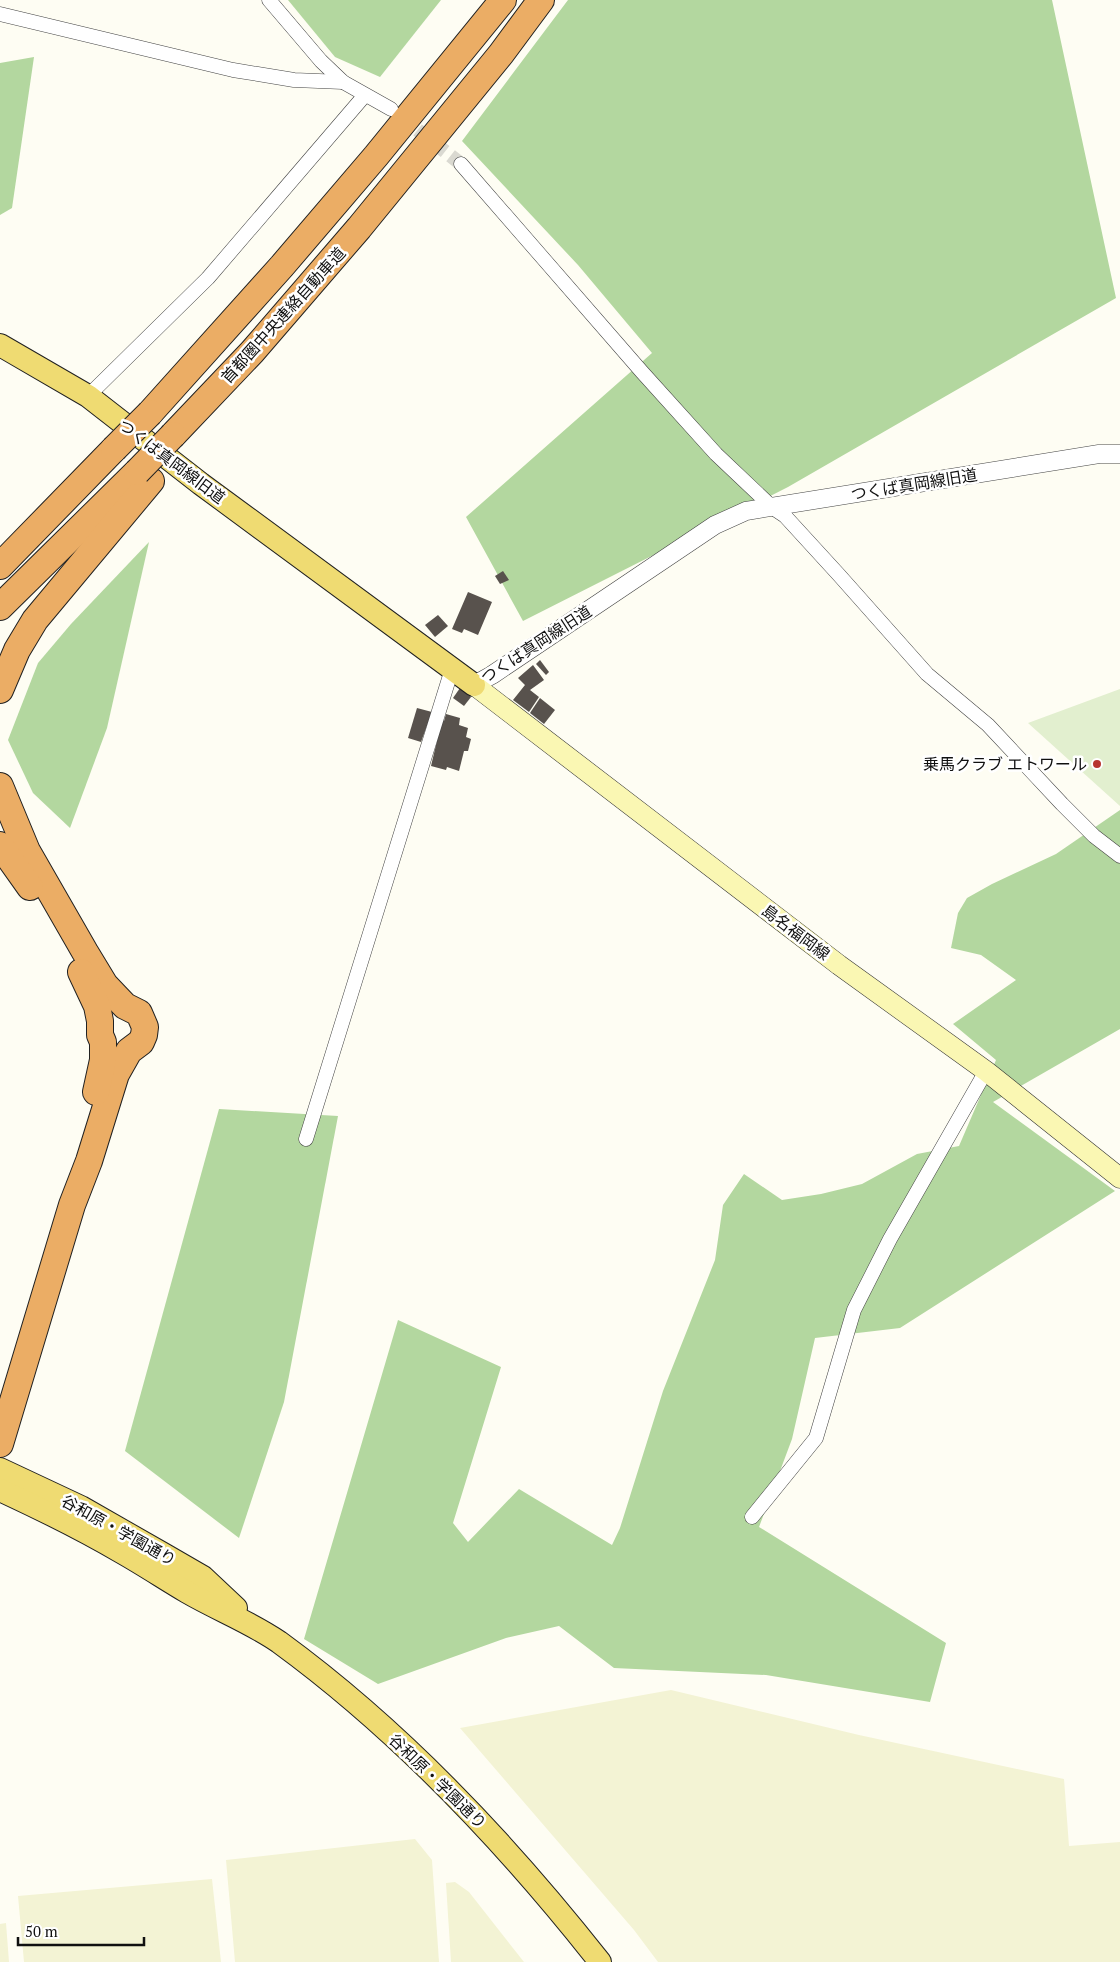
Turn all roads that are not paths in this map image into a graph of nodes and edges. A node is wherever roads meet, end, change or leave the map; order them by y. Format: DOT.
graph roads {
  1 [pos="269,0"];
  2 [pos="504,0"];
  3 [pos="541,0"];
  4 [pos="0,14"];
  5 [pos="343,82"];
  6 [pos="365,96"];
  7 [pos="391,109"];
  8 [pos="461,164"];
  9 [pos="0,345"];
  10 [pos="88,396"];
  11 [pos="110,445"];
  12 [pos="1120,454"];
  13 [pos="144,477"];
  14 [pos="773,508"];
  15 [pos="0,543"];
  16 [pos="0,566"];
  17 [pos="0,607"];
  18 [pos="452,669"];
  19 [pos="474,685"];
  20 [pos="0,690"];
  21 [pos="0,786"];
  22 [pos="0,845"];
  23 [pos="1120,856"];
  24 [pos="986,1071"];
  25 [pos="306,1139"];
  26 [pos="1120,1178"];
  27 [pos="72,1205"];
  28 [pos="0,1444"];
  29 [pos="0,1469"];
  30 [pos="0,1490"];
  31 [pos="752,1517"];
  32 [pos="252,1625"];
  33 [pos="600,1962"];
  1 -- 5 [label="street"];
  2 -- 11 [label="highway, 首都圏中央連絡自動車道, bridge"];
  3 -- 13 [label="highway, 首都圏中央連絡自動車道, bridge"];
  4 -- 5 [label="street"];
  5 -- 6 [label="street"];
  6 -- 7 [label="street"];
  6 -- 10 [label="street"];
  8 -- 14 [label="street"];
  9 -- 10 [label="main road, つくば真岡線旧道"];
  10 -- 18 [label="main road, つくば真岡線旧道"];
  11 -- 15 [label="highway"];
  11 -- 16 [label="highway, 首都圏中央連絡自動車道"];
  12 -- 14 [label="street, つくば真岡線旧道"];
  13 -- 17 [label="highway, 首都圏中央連絡自動車道"];
  13 -- 20 [label="highway"];
  14 -- 19 [label="street, つくば真岡線旧道"];
  14 -- 23 [label="street"];
  18 -- 19 [label="main road, つくば真岡線旧道"];
  18 -- 25 [label="street"];
  19 -- 24 [label="main road, 島名福岡線"];
  21 -- 27 [label="highway"];
  22 -- 27 [label="highway"];
  24 -- 26 [label="main road, 島名福岡線"];
  24 -- 31 [label="street"];
  27 -- 28 [label="highway"];
  29 -- 32 [label="main road, 谷和原・学園通り"];
  30 -- 32 [label="main road, 谷和原・学園通り"];
  32 -- 33 [label="main road, 谷和原・学園通り"];
}
